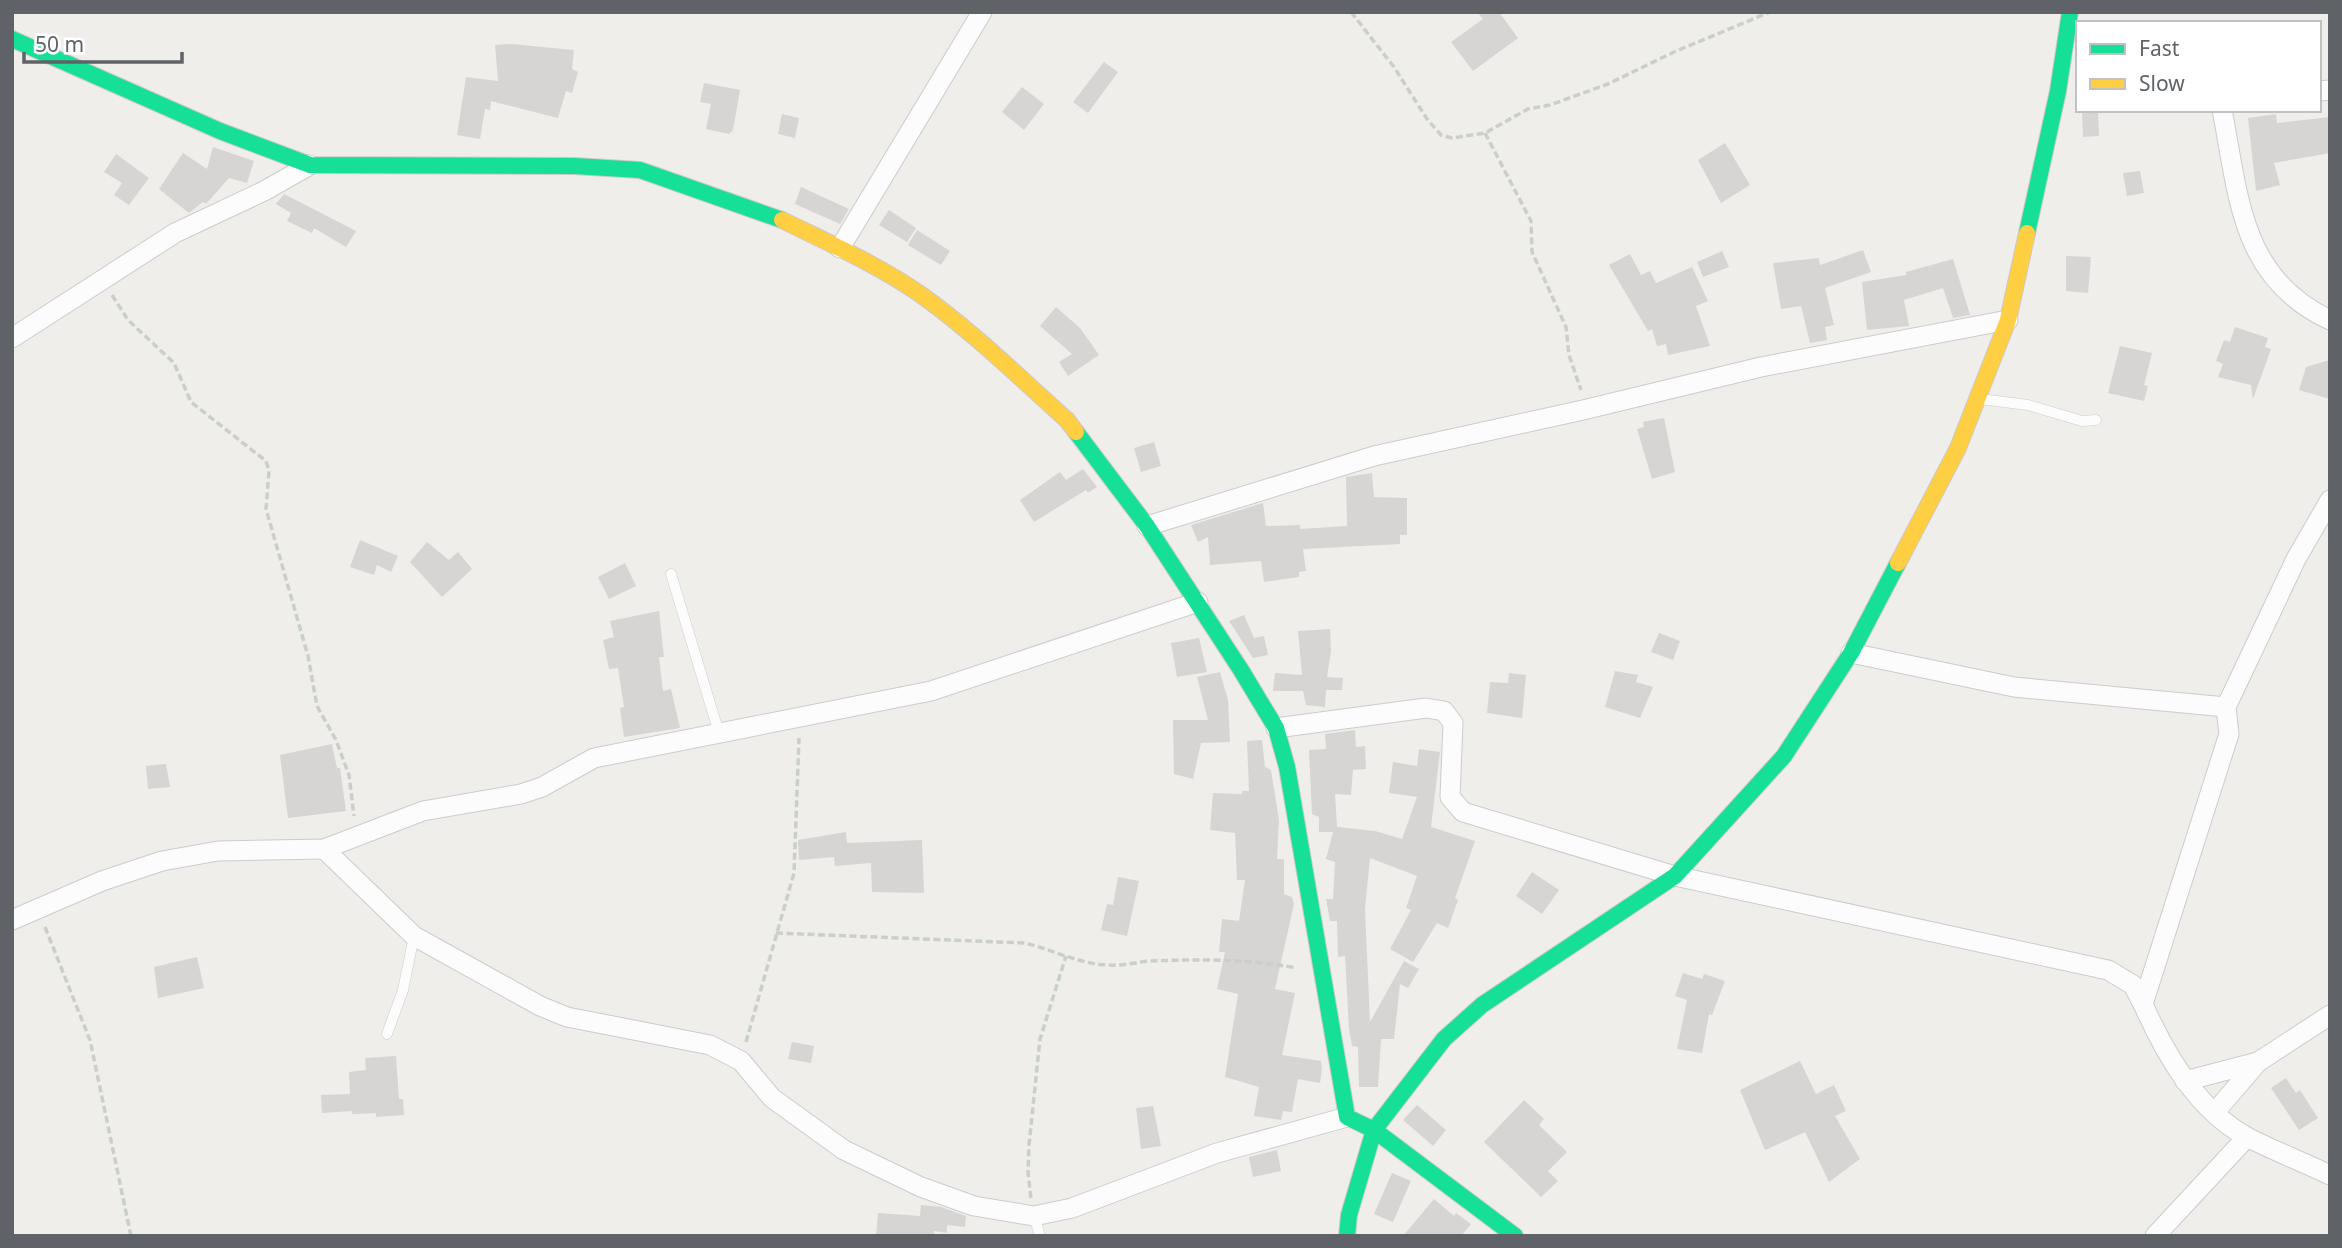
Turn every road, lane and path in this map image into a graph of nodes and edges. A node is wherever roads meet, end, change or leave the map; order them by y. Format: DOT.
graph roads {
  1 [pos="982,12"];
  2 [pos="1351,12"];
  3 [pos="1770,12"];
  4 [pos="2070,12"];
  5 [pos="12,39"];
  6 [pos="2057,91"];
  7 [pos="2076,91"];
  8 [pos="2222,112"];
  9 [pos="1485,133"];
  10 [pos="310,165"];
  11 [pos="840,248"];
  12 [pos="101,278"];
  13 [pos="2008,320"];
  14 [pos="2330,320"];
  15 [pos="12,338"];
  16 [pos="1979,398"];
  17 [pos="1583,410"];
  18 [pos="2096,419"];
  19 [pos="2330,500"];
  20 [pos="1147,526"];
  21 [pos="671,574"];
  22 [pos="1198,602"];
  23 [pos="1851,653"];
  24 [pos="2226,707"];
  25 [pos="800,719"];
  26 [pos="1276,728"];
  27 [pos="719,733"];
  28 [pos="357,838"];
  29 [pos="324,849"];
  30 [pos="1675,876"];
  31 [pos="35,910"];
  32 [pos="12,920"];
  33 [pos="776,933"];
  34 [pos="414,936"];
  35 [pos="1066,956"];
  36 [pos="1321,968"];
  37 [pos="2143,1004"];
  38 [pos="2330,1015"];
  39 [pos="387,1034"];
  40 [pos="741,1061"];
  41 [pos="2258,1062"];
  42 [pos="2185,1081"];
  43 [pos="2215,1112"];
  44 [pos="1346,1117"];
  45 [pos="1374,1130"];
  46 [pos="2247,1137"];
  47 [pos="2330,1175"];
  48 [pos="1034,1216"];
  49 [pos="131,1236"];
  50 [pos="1040,1236"];
  51 [pos="1347,1236"];
  52 [pos="1515,1236"];
  53 [pos="2155,1236"];
  1 -- 11 [label="street"];
  2 -- 9 [label="path"];
  3 -- 9 [label="path"];
  4 -- 6 [label="street"];
  5 -- 10 [label="street"];
  6 -- 7 [label="street"];
  6 -- 13 [label="street"];
  8 -- 14 [label="street"];
  9 -- 17 [label="path"];
  10 -- 11 [label="street"];
  10 -- 12 [label="street"];
  11 -- 20 [label="street"];
  12 -- 15 [label="street"];
  12 -- 28 [label="path"];
  13 -- 16 [label="street"];
  13 -- 17 [label="street"];
  16 -- 18 [label="lane"];
  16 -- 23 [label="street"];
  17 -- 20 [label="street"];
  19 -- 24 [label="street"];
  20 -- 22 [label="street"];
  21 -- 27 [label="lane"];
  22 -- 25 [label="street"];
  22 -- 26 [label="street"];
  23 -- 24 [label="street"];
  23 -- 30 [label="street"];
  24 -- 37 [label="street"];
  25 -- 27 [label="street"];
  25 -- 33 [label="path"];
  26 -- 30 [label="street"];
  26 -- 36 [label="street"];
  27 -- 28 [label="street"];
  28 -- 29 [label="street"];
  29 -- 31 [label="street"];
  29 -- 34 [label="street"];
  30 -- 37 [label="street"];
  30 -- 45 [label="street"];
  31 -- 32 [label="street"];
  31 -- 49 [label="path"];
  33 -- 35 [label="path"];
  33 -- 40 [label="path"];
  34 -- 39 [label="lane"];
  34 -- 40 [label="street"];
  35 -- 36 [label="path"];
  35 -- 48 [label="path"];
  36 -- 44 [label="street"];
  37 -- 42 [label="street"];
  38 -- 41 [label="street"];
  40 -- 48 [label="street"];
  41 -- 42 [label="street"];
  41 -- 43 [label="street"];
  42 -- 43 [label="street"];
  43 -- 46 [label="street"];
  44 -- 45 [label="street"];
  44 -- 48 [label="street"];
  45 -- 51 [label="street"];
  45 -- 52 [label="street"];
  46 -- 47 [label="street"];
  46 -- 53 [label="street"];
  48 -- 50 [label="lane"];
}
